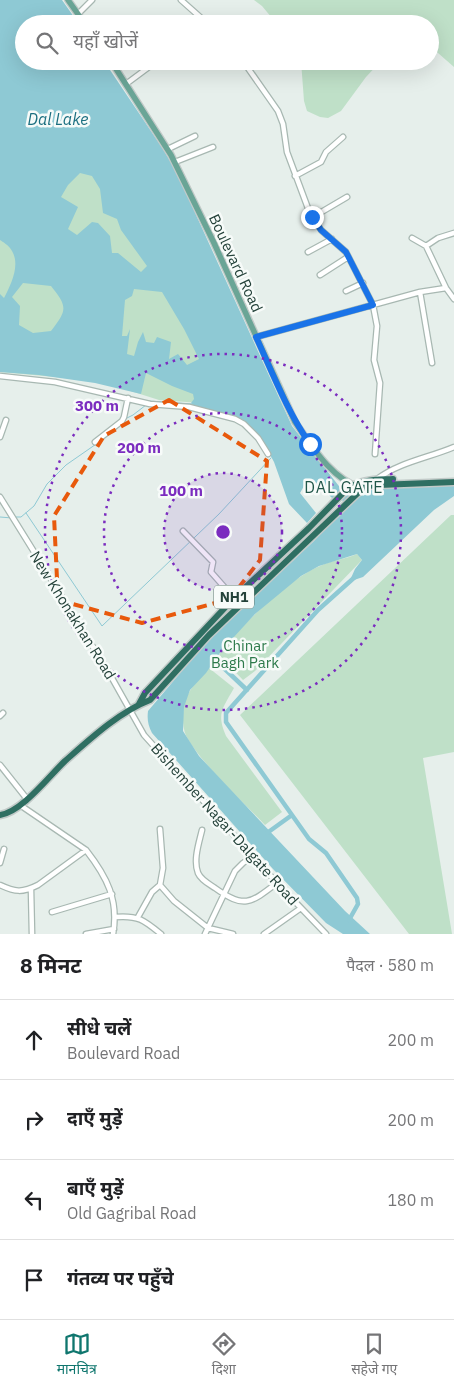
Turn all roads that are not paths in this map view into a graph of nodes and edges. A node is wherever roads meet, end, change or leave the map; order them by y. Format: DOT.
graph roads {
  1 [pos="68,0"];
  2 [pos="92,0"];
  3 [pos="180,0"];
  4 [pos="78,14"];
  5 [pos="198,15"];
  6 [pos="117,70"];
  7 [pos="145,70"];
  8 [pos="249,70"];
  9 [pos="126,84"];
  10 [pos="195,136"];
  11 [pos="343,137"];
  12 [pos="213,147"];
  13 [pos="168,149"];
  14 [pos="175,162"];
  15 [pos="295,176"];
  16 [pos="347,197"];
  17 [pos="312,217"];
  18 [pos="454,232"];
  19 [pos="412,238"];
  20 [pos="332,239"];
  21 [pos="426,246"];
  22 [pos="308,252"];
  23 [pos="348,257"];
  24 [pos="320,275"];
  25 [pos="363,283"];
  26 [pos="454,287"];
  27 [pos="447,289"];
  28 [pos="346,291"];
  29 [pos="420,292"];
  30 [pos="454,299"];
  31 [pos="373,305"];
  32 [pos="256,337"];
  33 [pos="432,363"];
  34 [pos="0,376"];
  35 [pos="128,398"];
  36 [pos="6,420"];
  37 [pos="0,437"];
  38 [pos="95,442"];
  39 [pos="454,447"];
  40 [pos="268,454"];
  41 [pos="375,454"];
  42 [pos="454,478"];
  43 [pos="376,480"];
  44 [pos="454,482"];
  45 [pos="349,488"];
  46 [pos="362,489"];
  47 [pos="0,497"];
  48 [pos="183,531"];
  49 [pos="276,558"];
  50 [pos="282,564"];
  51 [pos="234,598"];
  52 [pos="139,705"];
  53 [pos="130,710"];
  54 [pos="0,765"];
  55 [pos="27,799"];
  56 [pos="20,805"];
  57 [pos="0,815"];
  58 [pos="160,829"];
  59 [pos="202,830"];
  60 [pos="4,849"];
  61 [pos="86,850"];
  62 [pos="253,856"];
  63 [pos="0,863"];
  64 [pos="276,883"];
  65 [pos="0,885"];
  66 [pos="160,885"];
  67 [pos="31,889"];
  68 [pos="112,894"];
  69 [pos="225,895"];
  70 [pos="301,908"];
  71 [pos="52,912"];
  72 [pos="115,917"];
  73 [pos="138,917"];
  74 [pos="208,928"];
  75 [pos="113,931"];
  76 [pos="32,934"];
  77 [pos="86,934"];
  78 [pos="161,934"];
  79 [pos="205,934"];
  80 [pos="233,934"];
  81 [pos="264,934"];
  82 [pos="326,934"];
  1 -- 4 [label="main road"];
  2 -- 4 [label="street"];
  3 -- 5 [label="street"];
  6 -- 9 [label="main road, Boulevard Road"];
  7 -- 9 [label="street"];
  8 -- 15 [label="street"];
  9 -- 13 [label="main road, Boulevard Road"];
  10 -- 13 [label="street"];
  11 -- 15 [label="street"];
  12 -- 14 [label="street"];
  13 -- 14 [label="main road, Boulevard Road"];
  14 -- 32 [label="main road, Boulevard Road"];
  15 -- 17 [label="street"];
  16 -- 17 [label="street"];
  17 -- 20 [label="street"];
  18 -- 21 [label="street"];
  19 -- 21 [label="street"];
  20 -- 22 [label="street"];
  20 -- 23 [label="street"];
  21 -- 27 [label="street"];
  23 -- 24 [label="street"];
  23 -- 25 [label="street"];
  25 -- 28 [label="street"];
  25 -- 31 [label="street"];
  26 -- 27 [label="street"];
  27 -- 29 [label="street"];
  27 -- 30 [label="street"];
  29 -- 31 [label="street"];
  29 -- 33 [label="street"];
  31 -- 32 [label="street"];
  31 -- 41 [label="street"];
  32 -- 45 [label="main road, Boulevard Road"];
  34 -- 35 [label="street"];
  35 -- 38 [label="street"];
  35 -- 40 [label="street"];
  36 -- 37 [label="street"];
  39 -- 43 [label="street"];
  42 -- 43 [label="highway"];
  43 -- 45 [label="highway"];
  44 -- 46 [label="highway, NH1"];
  45 -- 46 [label="main road, Boulevard Road"];
  45 -- 49 [label="highway, NH1"];
  46 -- 50 [label="highway, NH1"];
  47 -- 53 [label="street, New Khonakhan Road"];
  48 -- 51 [label="street"];
  49 -- 50 [label="highway"];
  49 -- 51 [label="highway, NH1"];
  50 -- 52 [label="highway, NH1"];
  51 -- 52 [label="highway, NH1"];
  52 -- 53 [label="highway, NH1"];
  53 -- 55 [label="highway, NH1"];
  53 -- 62 [label="street, Bishember Nagar-Dalgate Road"];
  54 -- 55 [label="street"];
  55 -- 56 [label="highway, NH1"];
  56 -- 57 [label="highway, NH1"];
  56 -- 61 [label="street"];
  58 -- 66 [label="street"];
  59 -- 69 [label="street"];
  60 -- 63 [label="street"];
  61 -- 67 [label="street"];
  61 -- 68 [label="street"];
  62 -- 64 [label="street, Bishember Nagar-Dalgate Road"];
  62 -- 69 [label="street"];
  64 -- 69 [label="street"];
  64 -- 70 [label="street, Bishember Nagar-Dalgate Road"];
  65 -- 67 [label="street"];
  66 -- 73 [label="street"];
  66 -- 74 [label="street"];
  67 -- 76 [label="street"];
  68 -- 71 [label="street"];
  68 -- 72 [label="street"];
  69 -- 74 [label="street"];
  70 -- 81 [label="street"];
  70 -- 82 [label="street, Bishember Nagar-Dalgate Road"];
  72 -- 73 [label="street"];
  72 -- 75 [label="street"];
  73 -- 78 [label="street"];
  74 -- 79 [label="street"];
  74 -- 80 [label="street"];
  75 -- 77 [label="street"];
}
